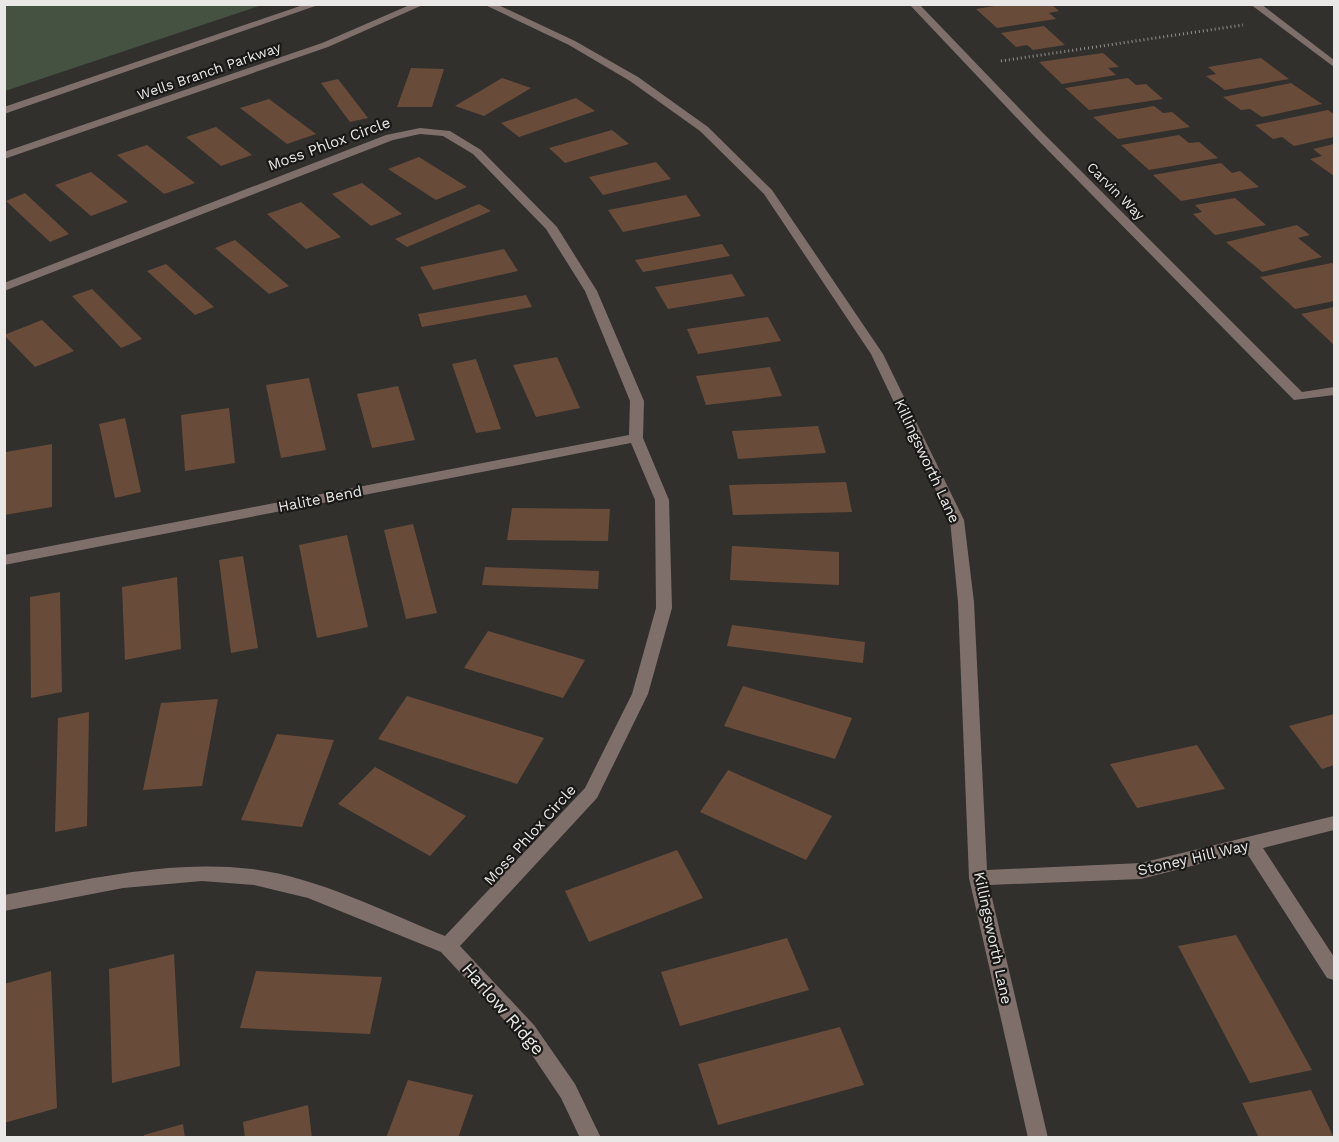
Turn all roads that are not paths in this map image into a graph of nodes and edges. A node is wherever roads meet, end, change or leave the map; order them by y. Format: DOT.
graph roads {
  1 [pos="317,4"];
  2 [pos="421,4"];
  3 [pos="487,4"];
  4 [pos="914,4"];
  5 [pos="1254,4"];
  6 [pos="1335,64"];
  7 [pos="4,111"];
  8 [pos="4,156"];
  9 [pos="4,287"];
  10 [pos="1335,391"];
  11 [pos="636,438"];
  12 [pos="4,560"];
  13 [pos="1335,823"];
  14 [pos="1251,845"];
  15 [pos="978,878"];
  16 [pos="4,903"];
  17 [pos="448,946"];
  18 [pos="1335,972"];
  19 [pos="591,1137"];
  20 [pos="1038,1137"];
  1 -- 7 [label="street, Wells Branch Parkway"];
  2 -- 8 [label="street, Wells Branch Parkway"];
  3 -- 15 [label="street, Killingsworth Lane"];
  4 -- 10 [label="street, Carvin Way"];
  5 -- 6 [label="street"];
  9 -- 11 [label="street, Moss Phlox Circle"];
  11 -- 12 [label="street, Halite Bend"];
  11 -- 17 [label="street, Moss Phlox Circle"];
  13 -- 14 [label="street, Stoney Hill Way"];
  14 -- 15 [label="street, Stoney Hill Way"];
  14 -- 18 [label="street"];
  15 -- 20 [label="street, Killingsworth Lane"];
  16 -- 17 [label="street"];
  17 -- 19 [label="street, Harlow Ridge"];
}
